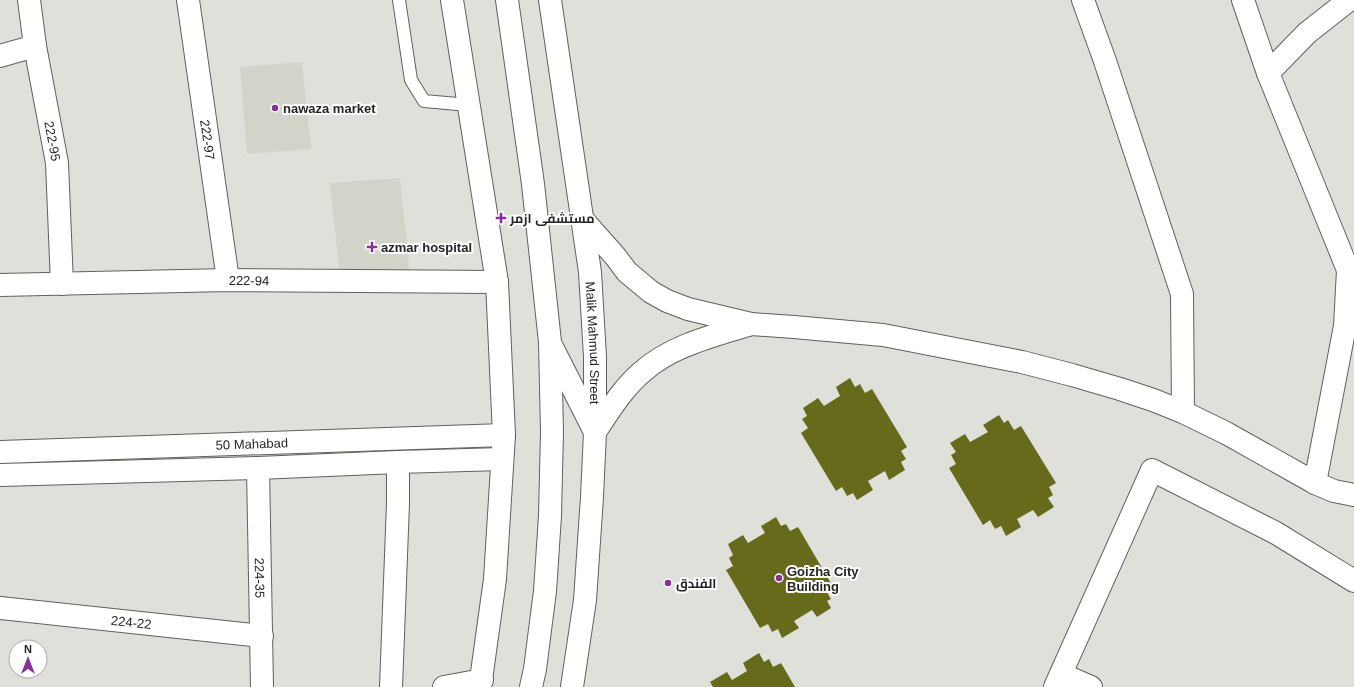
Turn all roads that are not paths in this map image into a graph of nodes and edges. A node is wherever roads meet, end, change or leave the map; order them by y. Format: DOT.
graph roads {
  1 [pos="29,0"];
  2 [pos="188,0"];
  3 [pos="400,0"];
  4 [pos="452,0"];
  5 [pos="507,0"];
  6 [pos="550,0"];
  7 [pos="1083,0"];
  8 [pos="1242,0"];
  9 [pos="1349,0"];
  10 [pos="35,46"];
  11 [pos="0,56"];
  12 [pos="1268,74"];
  13 [pos="469,106"];
  14 [pos="583,220"];
  15 [pos="228,280"];
  16 [pos="497,282"];
  17 [pos="62,284"];
  18 [pos="0,285"];
  19 [pos="751,324"];
  20 [pos="550,342"];
  21 [pos="1183,412"];
  22 [pos="595,432"];
  23 [pos="504,435"];
  24 [pos="0,452"];
  25 [pos="502,458"];
  26 [pos="398,462"];
  27 [pos="258,468"];
  28 [pos="0,475"];
  29 [pos="1315,483"];
  30 [pos="1354,495"];
  31 [pos="1354,581"];
  32 [pos="0,608"];
  33 [pos="262,636"];
  34 [pos="1058,680"];
  35 [pos="481,684"];
  36 [pos="262,687"];
  37 [pos="391,687"];
  38 [pos="444,687"];
  39 [pos="531,687"];
  40 [pos="572,687"];
  41 [pos="1091,687"];
  1 -- 10 [label="main road, 222-95"];
  2 -- 15 [label="main road, 222-97"];
  3 -- 13 [label="lane"];
  4 -- 13 [label="main road"];
  5 -- 20 [label="main road"];
  6 -- 14 [label="main road, Malik Mahmud Street"];
  7 -- 21 [label="main road"];
  8 -- 12 [label="main road"];
  9 -- 12 [label="main road"];
  10 -- 11 [label="main road"];
  10 -- 17 [label="main road, 222-95"];
  12 -- 29 [label="main road"];
  13 -- 16 [label="main road"];
  14 -- 19 [label="main road"];
  14 -- 22 [label="main road, Malik Mahmud Street"];
  15 -- 16 [label="main road, 222-94"];
  15 -- 17 [label="main road, 222-94"];
  16 -- 23 [label="main road"];
  17 -- 18 [label="main road, 222-94"];
  19 -- 21 [label="main road"];
  19 -- 22 [label="main road"];
  20 -- 22 [label="main road"];
  20 -- 39 [label="main road"];
  21 -- 29 [label="main road"];
  22 -- 40 [label="main road, Malik Mahmud Street"];
  23 -- 24 [label="main road, 50 Mahabad"];
  23 -- 25 [label="main road"];
  25 -- 26 [label="main road, 50 Mahabad"];
  25 -- 35 [label="main road"];
  26 -- 27 [label="main road, 50 Mahabad"];
  26 -- 37 [label="main road"];
  27 -- 28 [label="main road, 50 Mahabad"];
  27 -- 33 [label="main road, 224-35"];
  29 -- 30 [label="main road"];
  31 -- 34 [label="main road"];
  32 -- 33 [label="main road, 224-22"];
  33 -- 36 [label="main road, 224-35"];
  34 -- 41 [label="main road"];
  35 -- 38 [label="main road"];
}
